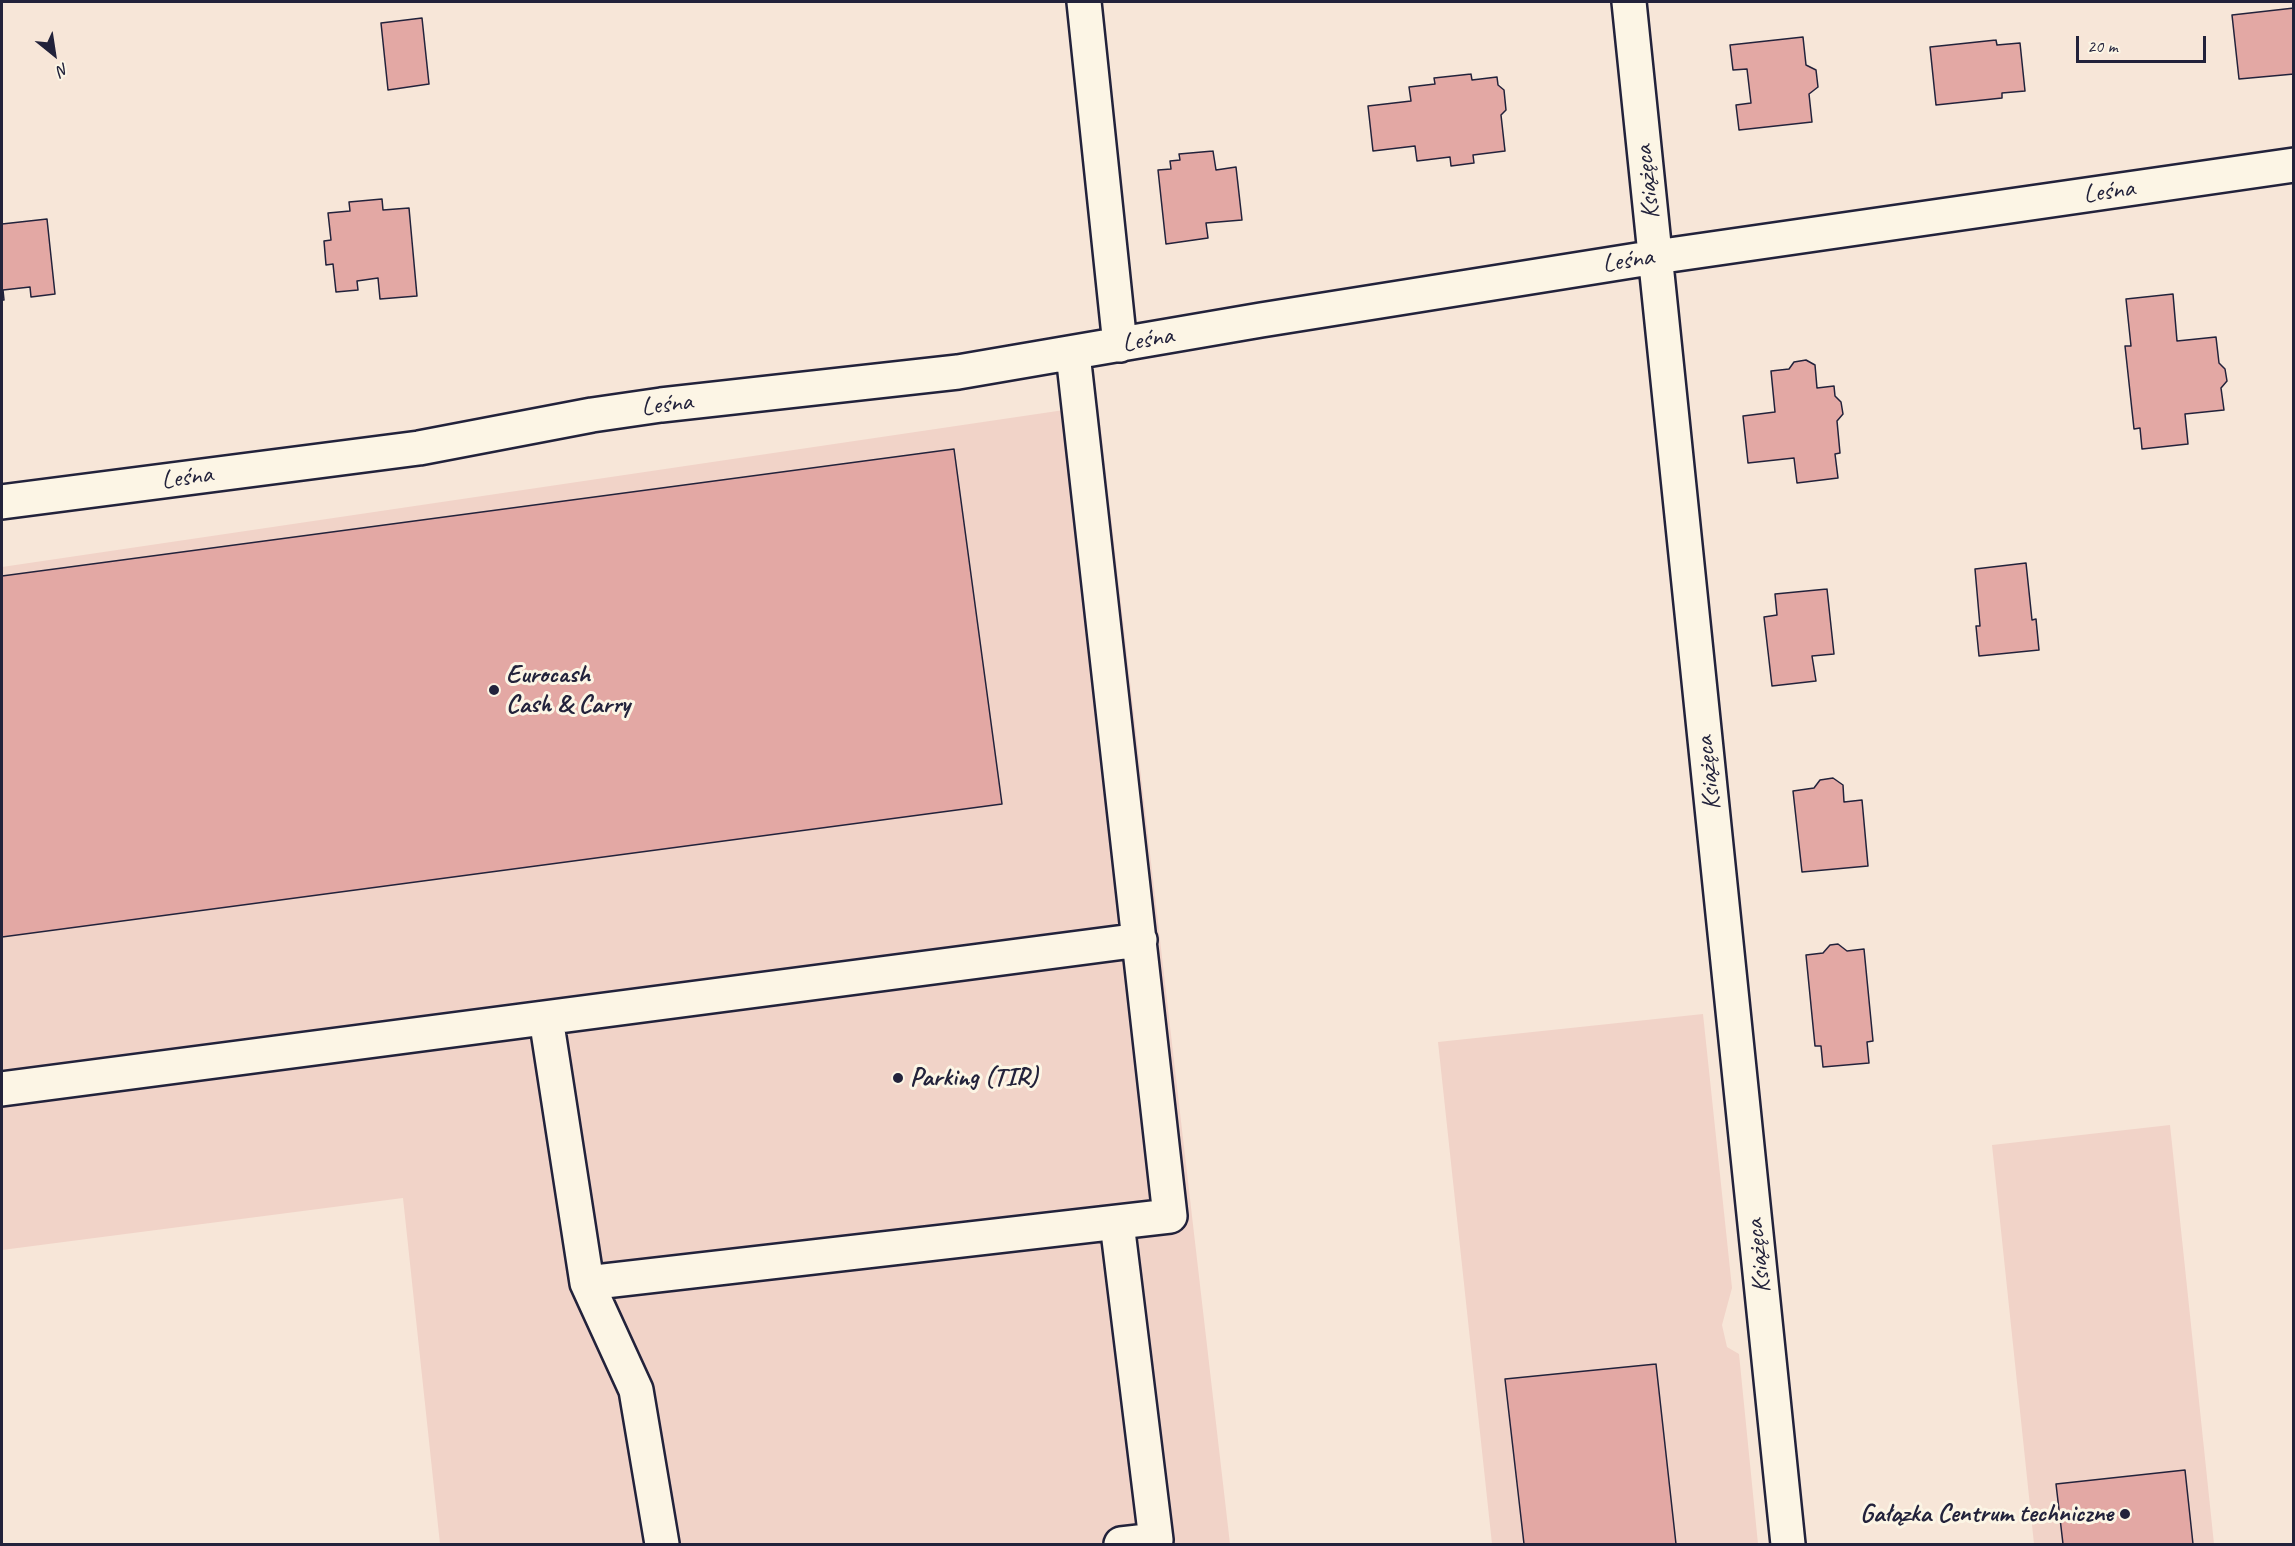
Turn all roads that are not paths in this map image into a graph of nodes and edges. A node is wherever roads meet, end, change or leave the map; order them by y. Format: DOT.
graph roads {
  1 [pos="1084,2"];
  2 [pos="1629,2"];
  3 [pos="2294,165"];
  4 [pos="1656,257"];
  5 [pos="1120,345"];
  6 [pos="1073,354"];
  7 [pos="2,502"];
  8 [pos="1140,940"];
  9 [pos="546,1018"];
  10 [pos="2,1089"];
  11 [pos="1117,1223"];
  12 [pos="587,1283"];
  13 [pos="1155,1543"];
  14 [pos="662,1545"];
  15 [pos="1120,1545"];
  16 [pos="1788,1545"];
  1 -- 5 [label="street"];
  2 -- 4 [label="street, Książęca"];
  3 -- 4 [label="street, Leśna"];
  4 -- 5 [label="street, Leśna"];
  4 -- 16 [label="street, Książęca"];
  5 -- 6 [label="street, Leśna"];
  6 -- 7 [label="street, Leśna"];
  6 -- 8 [label="street"];
  8 -- 9 [label="street"];
  8 -- 11 [label="street"];
  9 -- 10 [label="street"];
  9 -- 12 [label="street"];
  11 -- 12 [label="street"];
  11 -- 13 [label="street"];
  12 -- 14 [label="street"];
  13 -- 15 [label="street"];
}
